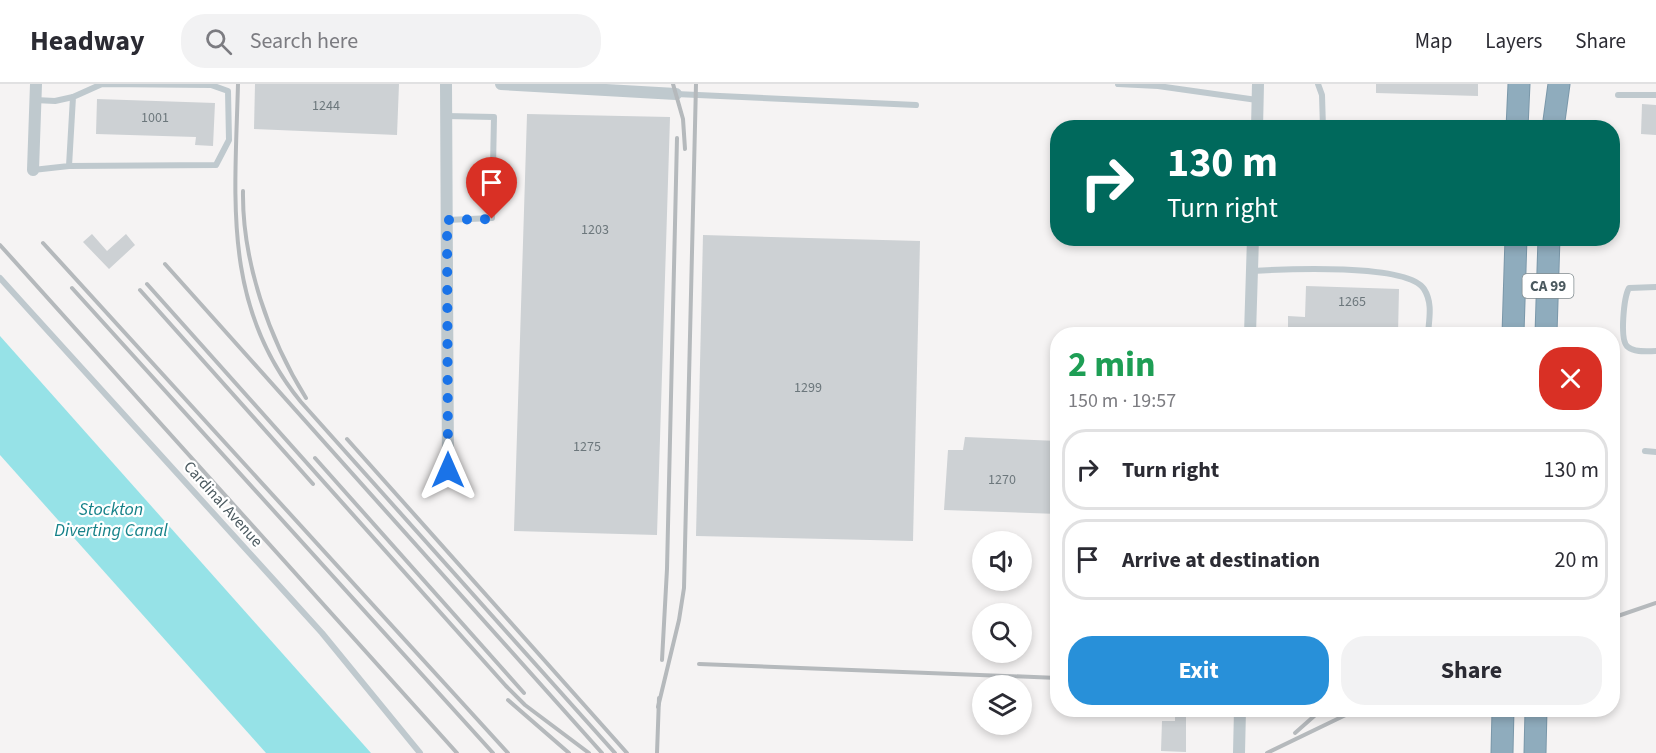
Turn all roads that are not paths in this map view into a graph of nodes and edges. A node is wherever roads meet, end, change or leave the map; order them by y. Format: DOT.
graph roads {
  1 [pos="36,84"];
  2 [pos="446,84"];
  3 [pos="501,84"];
  4 [pos="1118,84"];
  5 [pos="1258,84"];
  6 [pos="1318,84"];
  7 [pos="1519,84"];
  8 [pos="1554,84"];
  9 [pos="1559,84"];
  10 [pos="676,94"];
  11 [pos="1618,95"];
  12 [pos="1656,95"];
  13 [pos="73,98"];
  14 [pos="35,100"];
  15 [pos="1258,100"];
  16 [pos="916,105"];
  17 [pos="446,116"];
  18 [pos="1257,120"];
  19 [pos="1323,120"];
  20 [pos="1517,120"];
  21 [pos="1552,120"];
  22 [pos="1553,120"];
  23 [pos="69,166"];
  24 [pos="33,170"];
  25 [pos="447,220"];
  26 [pos="1253,246"];
  27 [pos="1516,246"];
  28 [pos="1549,246"];
  29 [pos="1252,271"];
  30 [pos="0,278"];
  31 [pos="1656,287"];
  32 [pos="1250,327"];
  33 [pos="1428,327"];
  34 [pos="1513,327"];
  35 [pos="1546,327"];
  36 [pos="1656,351"];
  37 [pos="1645,452"];
  38 [pos="1656,452"];
  39 [pos="448,470"];
  40 [pos="1240,717"];
  41 [pos="1503,717"];
  42 [pos="1536,717"];
  43 [pos="420,753"];
  44 [pos="1239,753"];
  45 [pos="1502,753"];
  46 [pos="1534,753"];
  1 -- 14 [label="street"];
  2 -- 17 [label="street"];
  3 -- 10 [label="street"];
  4 -- 15 [label="lane"];
  5 -- 15 [label="street"];
  6 -- 19 [label="lane"];
  7 -- 20 [label="highway"];
  8 -- 21 [label="highway"];
  9 -- 22 [label="highway"];
  10 -- 16 [label="lane"];
  11 -- 12 [label="lane"];
  13 -- 14 [label="lane"];
  13 -- 23 [label="lane"];
  13 -- 23 [label="lane"];
  14 -- 24 [label="street"];
  15 -- 18 [label="street"];
  17 -- 25 [label="street"];
  17 -- 25 [label="lane"];
  23 -- 24 [label="lane"];
  25 -- 39 [label="street"];
  26 -- 29 [label="street"];
  27 -- 34 [label="highway, CA 99"];
  28 -- 35 [label="highway, CA 99"];
  29 -- 32 [label="street"];
  29 -- 33 [label="lane"];
  30 -- 43 [label="lane, Cardinal Avenue"];
  31 -- 36 [label="lane"];
  37 -- 38 [label="lane"];
  40 -- 44 [label="street"];
  41 -- 45 [label="highway"];
  42 -- 46 [label="highway"];
}
